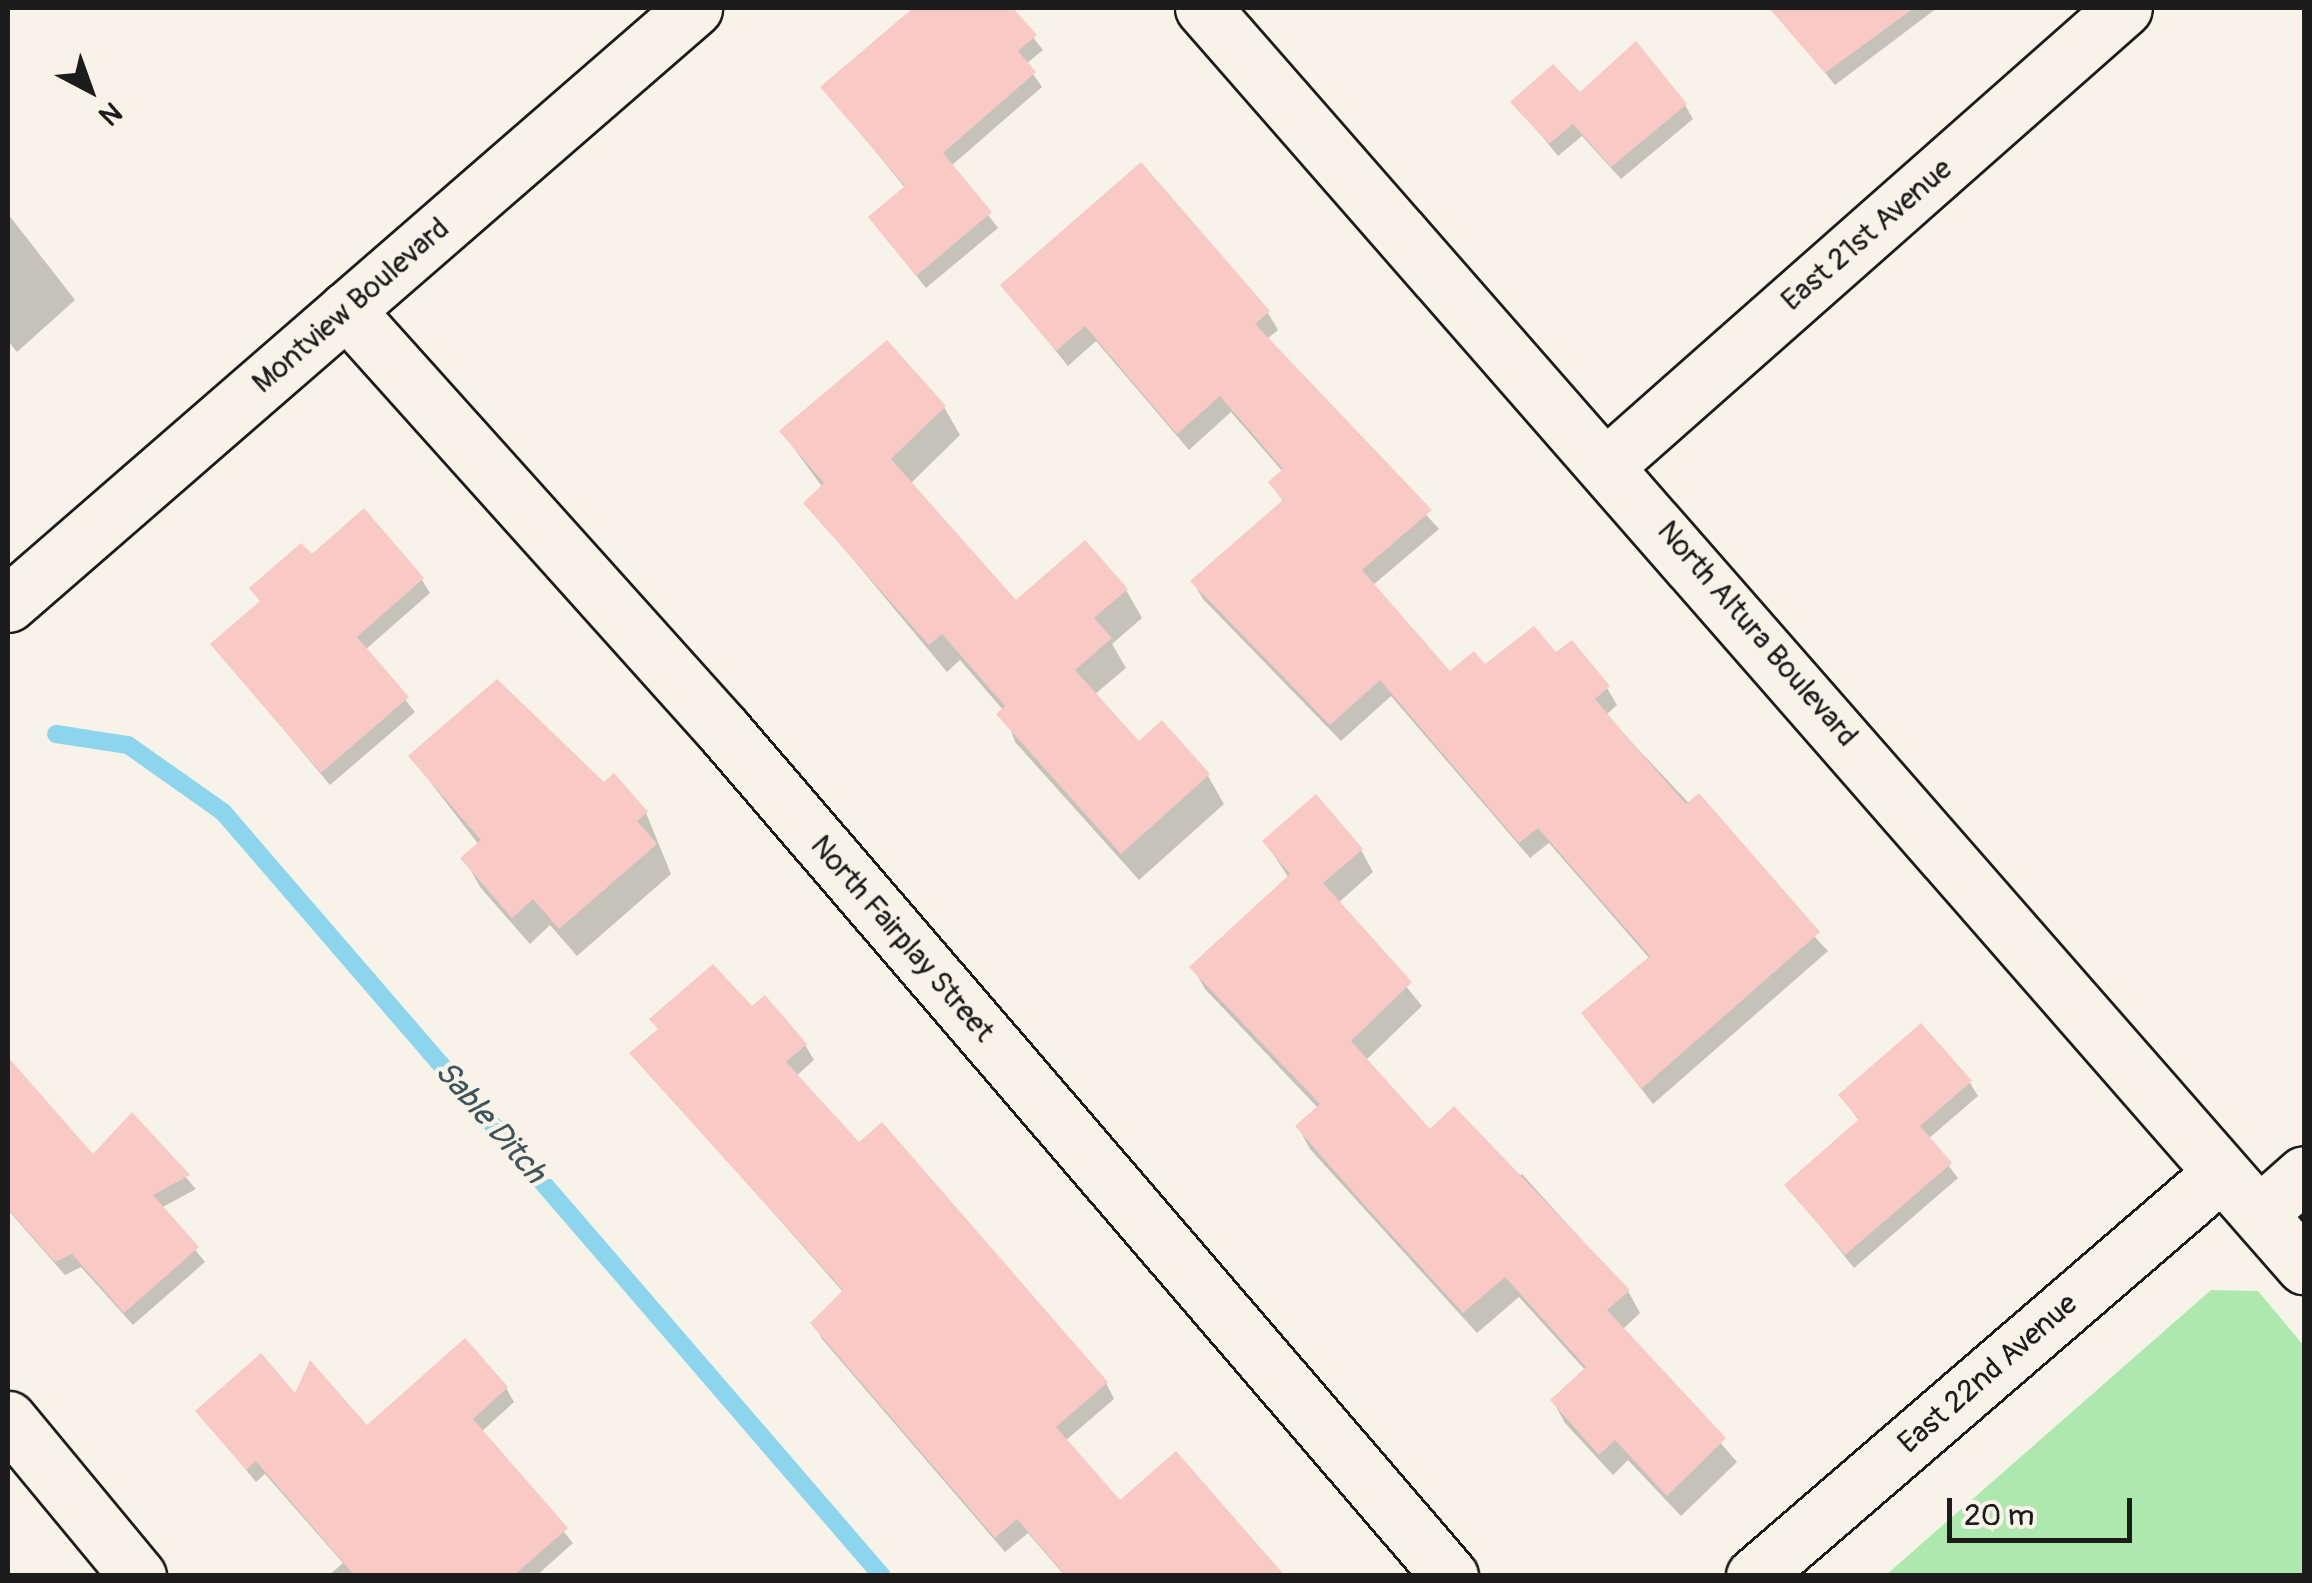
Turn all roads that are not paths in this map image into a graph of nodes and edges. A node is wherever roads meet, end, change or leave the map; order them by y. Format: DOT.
graph roads {
  1 [pos="694,8"];
  2 [pos="1204,8"];
  3 [pos="2124,8"];
  4 [pos="346,310"];
  5 [pos="1609,462"];
  6 [pos="8,604"];
  7 [pos="2221,1173"];
  8 [pos="2304,1174"];
  9 [pos="2261,1212"];
  10 [pos="2304,1266"];
  11 [pos="8,1419"];
  12 [pos="138,1576"];
  13 [pos="1450,1576"];
  14 [pos="1754,1576"];
  1 -- 4 [label="street, Montview Boulevard"];
  2 -- 5 [label="street, North Altura Boulevard"];
  3 -- 5 [label="street, East 21st Avenue"];
  4 -- 6 [label="street, Montview Boulevard"];
  4 -- 13 [label="street, North Fairplay Street"];
  5 -- 7 [label="street, North Altura Boulevard"];
  7 -- 9 [label="street, North Altura Boulevard"];
  7 -- 14 [label="street, East 22nd Avenue"];
  8 -- 9 [label="street"];
  9 -- 10 [label="street, North Altura Boulevard"];
  11 -- 12 [label="street"];
}
